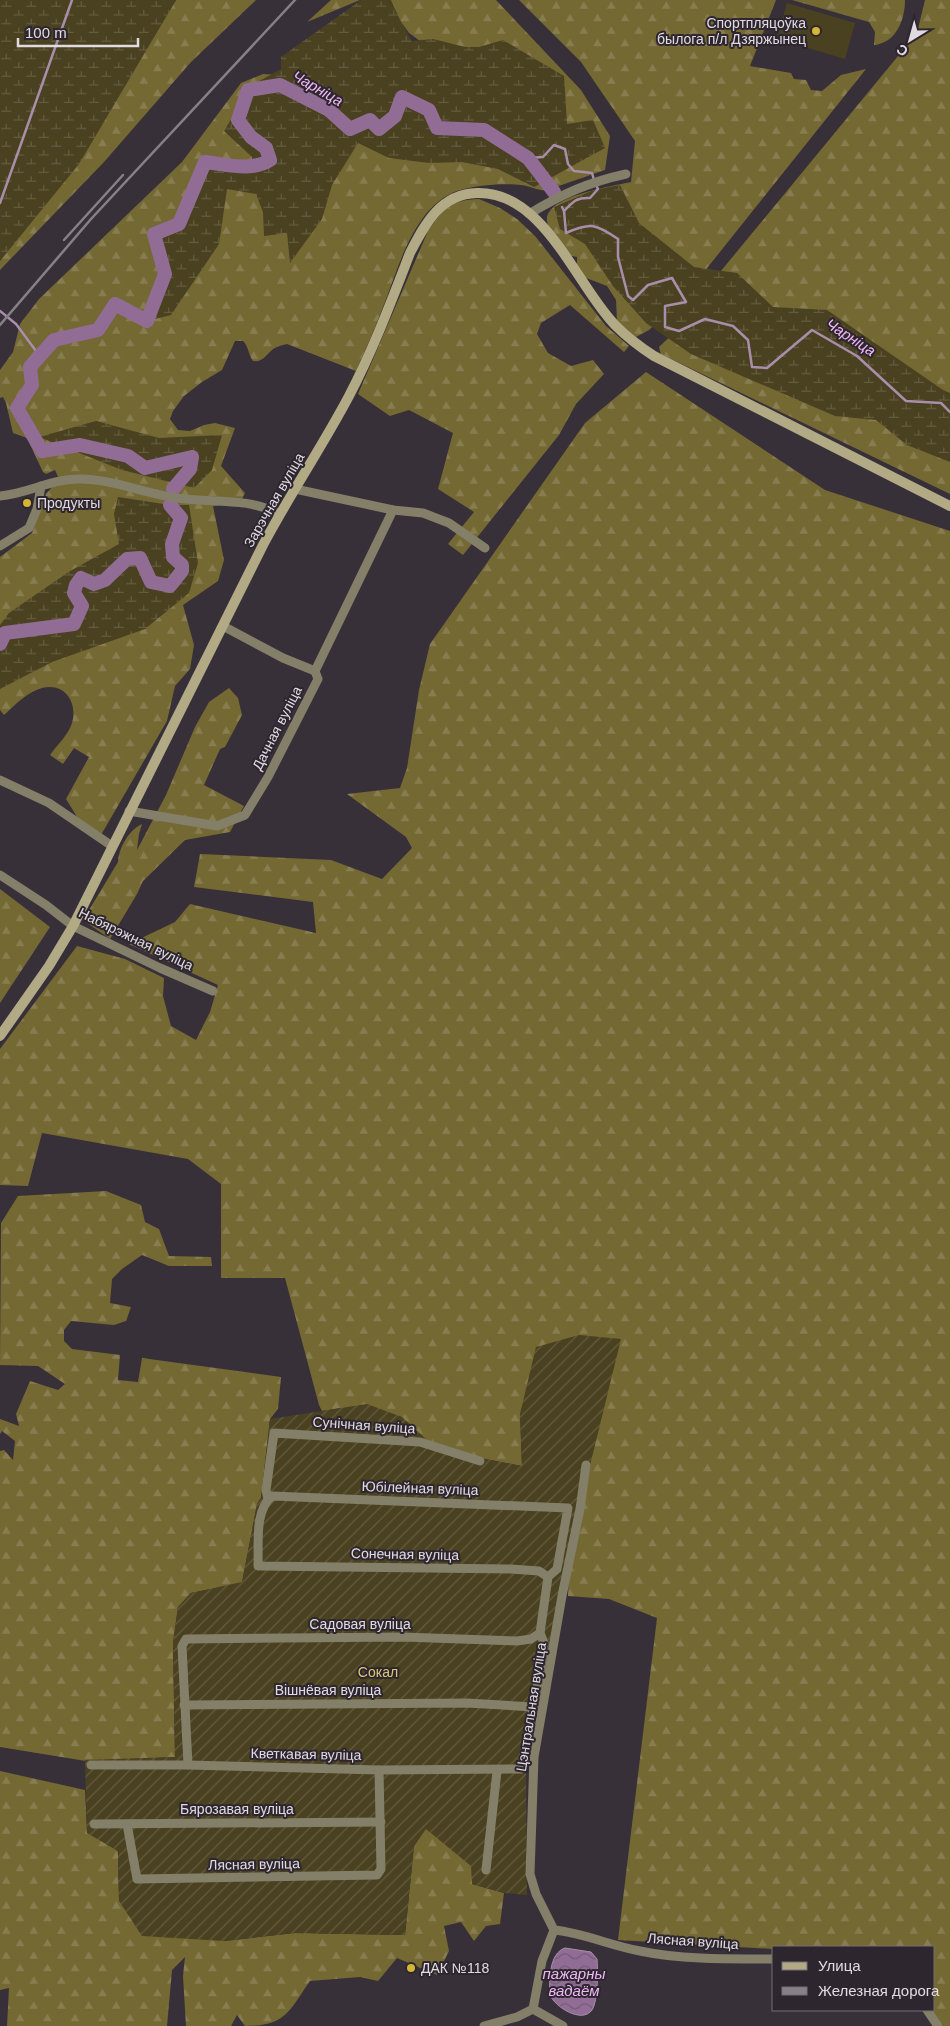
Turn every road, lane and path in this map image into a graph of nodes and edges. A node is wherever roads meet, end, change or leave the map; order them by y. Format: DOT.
graph roads {
  1 [pos="626,174"];
  2 [pos="529,214"];
  3 [pos="41,486"];
  4 [pos="295,489"];
  5 [pos="0,496"];
  6 [pos="950,506"];
  7 [pos="393,510"];
  8 [pos="279,514"];
  9 [pos="0,546"];
  10 [pos="485,548"];
  11 [pos="223,626"];
  12 [pos="315,671"];
  13 [pos="0,780"];
  14 [pos="129,811"];
  15 [pos="112,846"];
  16 [pos="0,875"];
  17 [pos="73,926"];
  18 [pos="213,991"];
  19 [pos="0,1036"];
  20 [pos="480,1461"];
  21 [pos="586,1464"];
  22 [pos="270,1498"];
  23 [pos="548,1577"];
  24 [pos="547,1594"];
  25 [pos="562,1596"];
  26 [pos="540,1633"];
  27 [pos="184,1705"];
  28 [pos="533,1707"];
  29 [pos="91,1765"];
  30 [pos="188,1765"];
  31 [pos="379,1770"];
  32 [pos="496,1771"];
  33 [pos="381,1822"];
  34 [pos="94,1824"];
  35 [pos="127,1824"];
  36 [pos="486,1870"];
  37 [pos="554,1930"];
  38 [pos="772,1959"];
  39 [pos="533,2009"];
  40 [pos="928,2011"];
  41 [pos="484,2026"];
  42 [pos="562,2026"];
  43 [pos="938,2026"];
  1 -- 2 [label="street"];
  2 -- 4 [label="street, Зарэчная вуліца"];
  2 -- 6 [label="street, Зарэчная вуліца"];
  3 -- 5 [label="street"];
  3 -- 8 [label="street"];
  3 -- 9 [label="street"];
  4 -- 7 [label="street"];
  4 -- 8 [label="street, Зарэчная вуліца"];
  7 -- 10 [label="street"];
  7 -- 12 [label="street, Дачная вуліца"];
  8 -- 11 [label="street, Зарэчная вуліца"];
  11 -- 12 [label="street"];
  11 -- 14 [label="street, Зарэчная вуліца"];
  12 -- 14 [label="street, Дачная вуліца"];
  13 -- 15 [label="street"];
  14 -- 15 [label="street, Зарэчная вуліца"];
  15 -- 17 [label="street, Зарэчная вуліца"];
  16 -- 17 [label="street, Набярэжная вуліца"];
  17 -- 18 [label="street, Набярэжная вуліца"];
  17 -- 19 [label="street, Зарэчная вуліца"];
  20 -- 22 [label="street, Сунічная вуліца"];
  21 -- 25 [label="street, Цэнтральная вуліца"];
  22 -- 23 [label="street, Сонечная вуліца"];
  22 -- 23 [label="street, Юбілейная вуліца"];
  23 -- 24 [label="street"];
  24 -- 25 [label="street"];
  24 -- 26 [label="street"];
  25 -- 37 [label="street, Цэнтральная вуліца"];
  26 -- 27 [label="street, Садовая вуліца"];
  26 -- 28 [label="street"];
  27 -- 28 [label="street, Вішнёвая вуліца"];
  27 -- 30 [label="street"];
  28 -- 32 [label="street, Кветкавая вуліца"];
  29 -- 30 [label="street, Кветкавая вуліца"];
  30 -- 31 [label="street, Кветкавая вуліца"];
  31 -- 32 [label="street, Кветкавая вуліца"];
  31 -- 33 [label="street"];
  32 -- 36 [label="street"];
  33 -- 35 [label="street, Бярозавая вуліца"];
  33 -- 35 [label="street, Лясная вуліца"];
  34 -- 35 [label="street, Бярозавая вуліца"];
  37 -- 38 [label="street, Лясная вуліца"];
  37 -- 39 [label="street"];
  39 -- 41 [label="street"];
  39 -- 42 [label="street"];
  40 -- 43 [label="street"];
}
